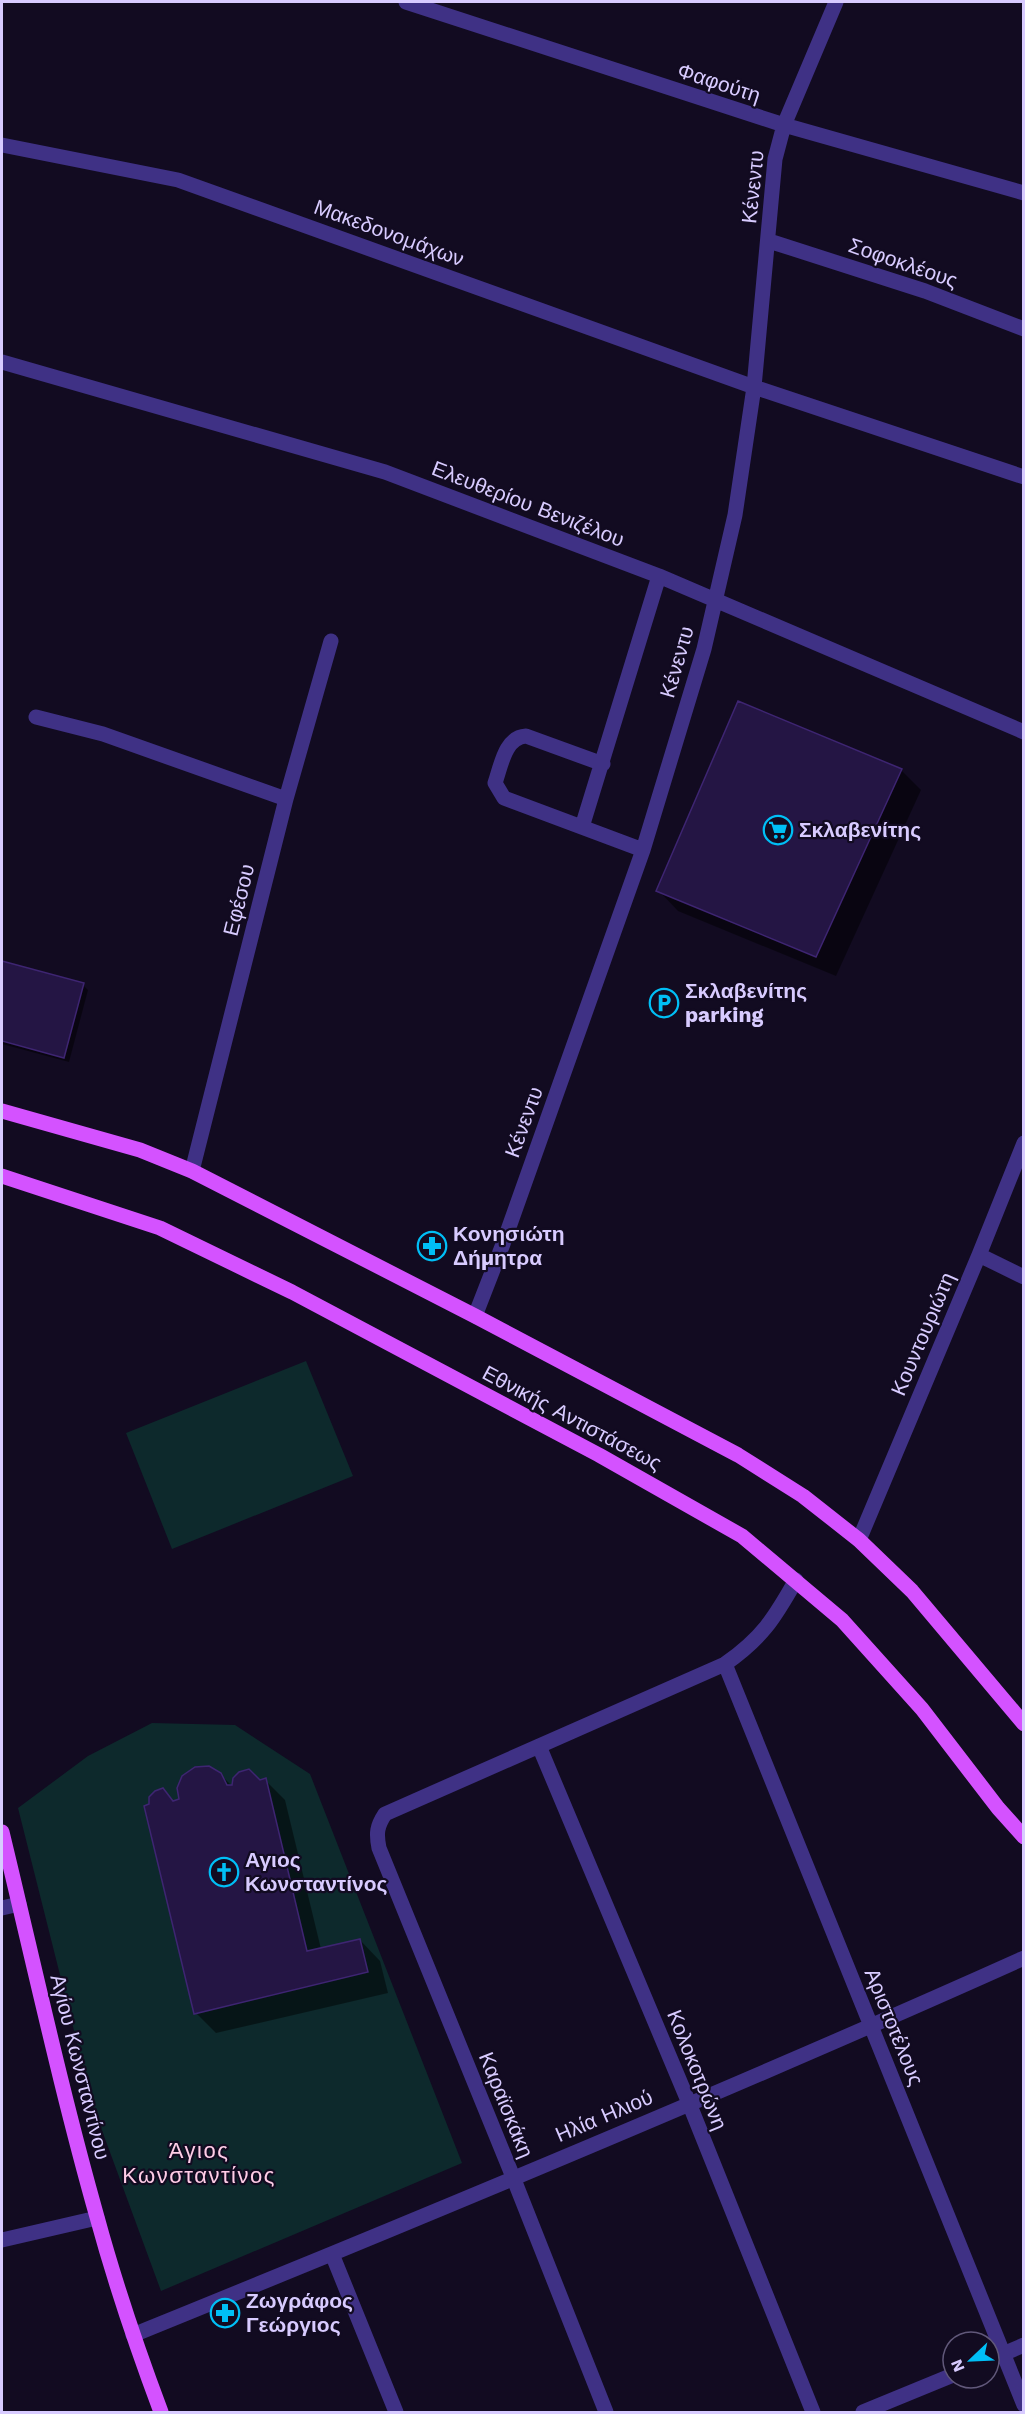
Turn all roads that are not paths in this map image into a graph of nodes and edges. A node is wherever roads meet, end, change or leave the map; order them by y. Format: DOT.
graph roads {
  1 [pos="406,2"];
  2 [pos="836,2"];
  3 [pos="784,125"];
  4 [pos="2,145"];
  5 [pos="1023,193"];
  6 [pos="769,241"];
  7 [pos="1023,329"];
  8 [pos="2,362"];
  9 [pos="754,387"];
  10 [pos="1023,477"];
  11 [pos="659,576"];
  12 [pos="715,601"];
  13 [pos="331,641"];
  14 [pos="36,717"];
  15 [pos="1023,732"];
  16 [pos="603,764"];
  17 [pos="286,799"];
  18 [pos="582,827"];
  19 [pos="643,850"];
  20 [pos="2,1111"];
  21 [pos="1023,1143"];
  22 [pos="192,1171"];
  23 [pos="2,1176"];
  24 [pos="979,1255"];
  25 [pos="1023,1277"];
  26 [pos="475,1316"];
  27 [pos="859,1540"];
  28 [pos="796,1580"];
  29 [pos="725,1664"];
  30 [pos="1023,1724"];
  31 [pos="539,1746"];
  32 [pos="2,1832"];
  33 [pos="1023,1837"];
  34 [pos="19,1904"];
  35 [pos="2,1908"];
  36 [pos="1023,1958"];
  37 [pos="871,2026"];
  38 [pos="688,2103"];
  39 [pos="513,2177"];
  40 [pos="97,2218"];
  41 [pos="2,2240"];
  42 [pos="332,2254"];
  43 [pos="986,2330"];
  44 [pos="133,2335"];
  45 [pos="1023,2345"];
  46 [pos="1001,2354"];
  47 [pos="1001,2365"];
  48 [pos="941,2380"];
  49 [pos="1023,2405"];
  50 [pos="161,2412"];
  51 [pos="396,2412"];
  52 [pos="606,2412"];
  53 [pos="813,2412"];
  54 [pos="862,2412"];
  1 -- 3 [label="street, Φαφούτη"];
  2 -- 3 [label="street, Κένεντυ"];
  3 -- 5 [label="street, Φαφούτη"];
  3 -- 6 [label="street, Κένεντυ"];
  4 -- 9 [label="street, Μακεδονομάχων"];
  6 -- 7 [label="street, Σοφοκλέους"];
  6 -- 9 [label="street, Κένεντυ"];
  8 -- 11 [label="street, Ελευθερίου Βενιζέλου"];
  9 -- 10 [label="street, Μακεδονομάχων"];
  9 -- 12 [label="street, Κένεντυ"];
  11 -- 12 [label="street, Ελευθερίου Βενιζέλου"];
  11 -- 16 [label="street"];
  12 -- 15 [label="street, Ελευθερίου Βενιζέλου"];
  12 -- 19 [label="street, Κένεντυ"];
  13 -- 17 [label="street, Εφέσου"];
  14 -- 17 [label="street"];
  16 -- 18 [label="street"];
  16 -- 18 [label="street"];
  17 -- 22 [label="street, Εφέσου"];
  18 -- 19 [label="street"];
  19 -- 26 [label="street, Κένεντυ"];
  20 -- 22 [label="main road"];
  21 -- 24 [label="street, Κουντουριώτη"];
  22 -- 26 [label="main road"];
  23 -- 28 [label="main road, Εθνικής Αντιστάσεως"];
  24 -- 25 [label="street"];
  24 -- 27 [label="street, Κουντουριώτη"];
  26 -- 27 [label="main road"];
  27 -- 30 [label="main road"];
  28 -- 29 [label="street"];
  28 -- 33 [label="main road, Εθνικής Αντιστάσεως"];
  29 -- 31 [label="street"];
  29 -- 37 [label="street, Αριστοτέλους"];
  31 -- 38 [label="street, Κολοκοτρώνη"];
  31 -- 39 [label="street, Καραϊσκάκη"];
  32 -- 34 [label="main road, Αγίου Κωνσταντίνου"];
  34 -- 35 [label="street"];
  34 -- 40 [label="main road, Αγίου Κωνσταντίνου"];
  36 -- 37 [label="street, Ηλία Ηλιού"];
  37 -- 38 [label="street, Ηλία Ηλιού"];
  37 -- 43 [label="street, Αριστοτέλους"];
  38 -- 39 [label="street, Ηλία Ηλιού"];
  38 -- 53 [label="street, Κολοκοτρώνη"];
  39 -- 42 [label="street, Ηλία Ηλιού"];
  39 -- 52 [label="street, Καραϊσκάκη"];
  40 -- 41 [label="street"];
  40 -- 44 [label="main road, Αγίου Κωνσταντίνου"];
  42 -- 44 [label="street, Ηλία Ηλιού"];
  42 -- 51 [label="street"];
  44 -- 50 [label="main road, Αγίου Κωνσταντίνου"];
  45 -- 46 [label="street"];
  47 -- 49 [label="street, Αριστοτέλους"];
  48 -- 54 [label="street"];
}
